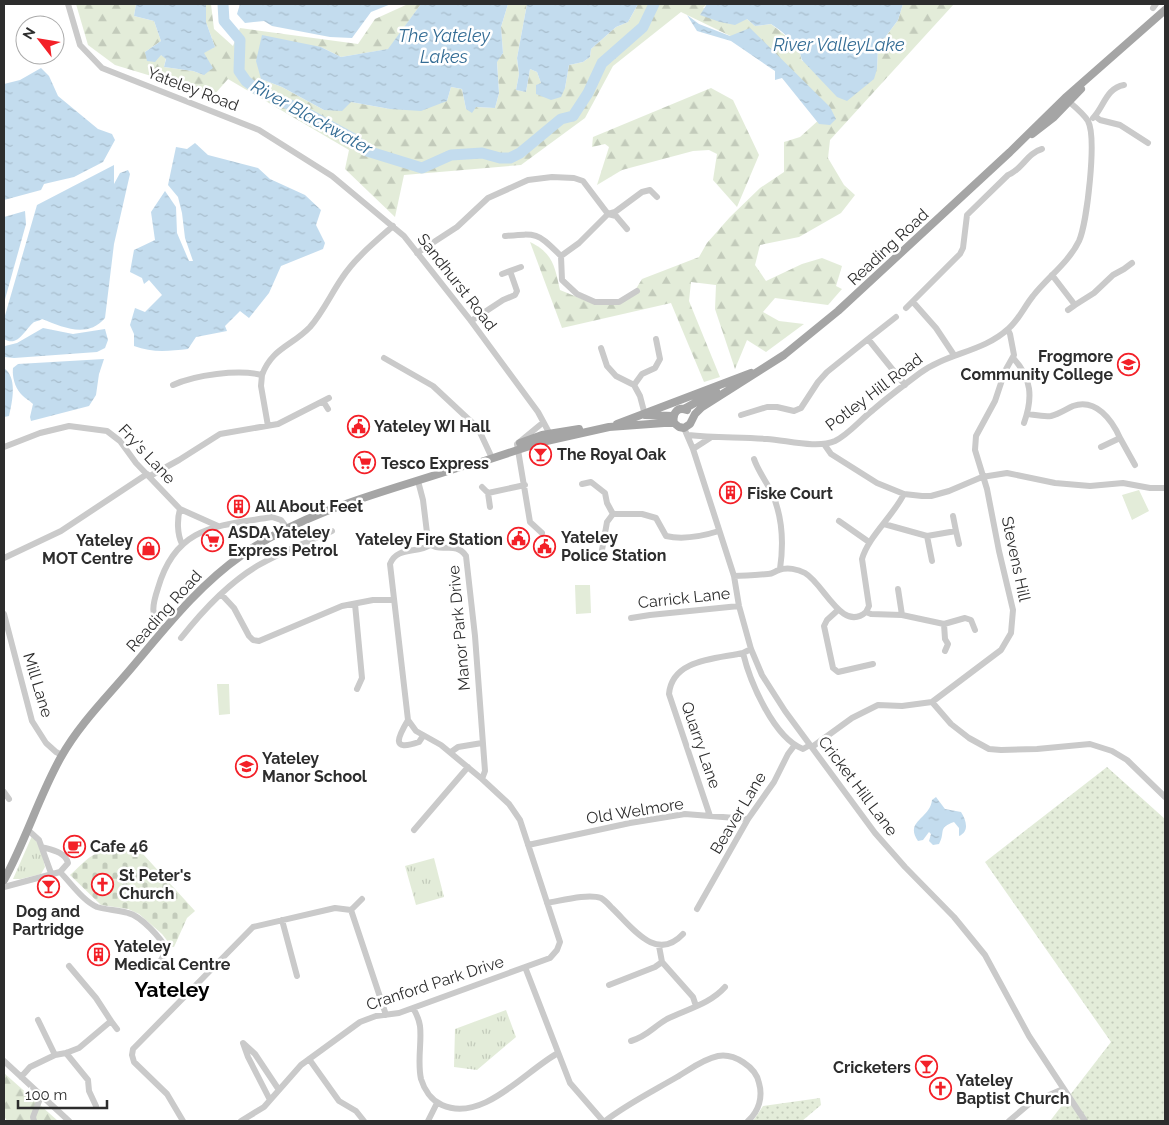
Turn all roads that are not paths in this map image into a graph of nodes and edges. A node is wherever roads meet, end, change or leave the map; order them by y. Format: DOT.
graph roads {
  1 [pos="68,6"];
  2 [pos="1165,10"];
  3 [pos="1124,85"];
  4 [pos="1067,100"];
  5 [pos="1096,116"];
  6 [pos="1088,122"];
  7 [pos="1148,143"];
  8 [pos="1042,149"];
  9 [pos="332,176"];
  10 [pos="657,197"];
  11 [pos="608,214"];
  12 [pos="393,226"];
  13 [pos="627,229"];
  14 [pos="505,236"];
  15 [pos="417,253"];
  16 [pos="561,256"];
  17 [pos="1132,262"];
  18 [pos="521,267"];
  19 [pos="510,272"];
  20 [pos="502,274"];
  21 [pos="1052,275"];
  22 [pos="637,291"];
  23 [pos="913,302"];
  24 [pos="1075,305"];
  25 [pos="906,308"];
  26 [pos="1068,310"];
  27 [pos="896,317"];
  28 [pos="471,321"];
  29 [pos="1008,330"];
  30 [pos="656,339"];
  31 [pos="868,339"];
  32 [pos="601,348"];
  33 [pos="954,355"];
  34 [pos="384,358"];
  35 [pos="1013,358"];
  36 [pos="765,368"];
  37 [pos="262,375"];
  38 [pos="737,377"];
  39 [pos="173,385"];
  40 [pos="634,385"];
  41 [pos="904,385"];
  42 [pos="684,408"];
  43 [pos="328,409"];
  44 [pos="1027,414"];
  45 [pos="644,415"];
  46 [pos="741,416"];
  47 [pos="673,419"];
  48 [pos="692,419"];
  49 [pos="541,422"];
  50 [pos="1024,423"];
  51 [pos="268,426"];
  52 [pos="610,427"];
  53 [pos="686,431"];
  54 [pos="547,437"];
  55 [pos="710,438"];
  56 [pos="1120,438"];
  57 [pos="824,444"];
  58 [pos="518,446"];
  59 [pos="4,447"];
  60 [pos="1102,448"];
  61 [pos="693,449"];
  62 [pos="491,456"];
  63 [pos="754,459"];
  64 [pos="1135,465"];
  65 [pos="148,475"];
  66 [pos="982,477"];
  67 [pos="418,481"];
  68 [pos="582,484"];
  69 [pos="525,485"];
  70 [pos="482,487"];
  71 [pos="1165,488"];
  72 [pos="488,493"];
  73 [pos="904,494"];
  74 [pos="490,507"];
  75 [pos="180,509"];
  76 [pos="613,514"];
  77 [pos="953,516"];
  78 [pos="840,521"];
  79 [pos="884,524"];
  80 [pos="218,526"];
  81 [pos="287,528"];
  82 [pos="332,531"];
  83 [pos="719,531"];
  84 [pos="956,531"];
  85 [pos="542,533"];
  86 [pos="927,536"];
  87 [pos="869,542"];
  88 [pos="182,544"];
  89 [pos="959,544"];
  90 [pos="430,545"];
  91 [pos="602,550"];
  92 [pos="4,558"];
  93 [pos="932,561"];
  94 [pos="780,569"];
  95 [pos="734,576"];
  96 [pos="898,589"];
  97 [pos="221,594"];
  98 [pos="394,600"];
  99 [pos="354,604"];
  100 [pos="739,606"];
  101 [pos="838,610"];
  102 [pos="866,612"];
  103 [pos="4,614"];
  104 [pos="902,615"];
  105 [pos="631,618"];
  106 [pos="944,624"];
  107 [pos="163,630"];
  108 [pos="975,630"];
  109 [pos="181,638"];
  110 [pos="751,649"];
  111 [pos="946,651"];
  112 [pos="743,653"];
  113 [pos="873,664"];
  114 [pos="357,689"];
  115 [pos="932,702"];
  116 [pos="408,720"];
  117 [pos="423,736"];
  118 [pos="482,743"];
  119 [pos="794,746"];
  120 [pos="811,746"];
  121 [pos="450,752"];
  122 [pos="62,755"];
  123 [pos="468,768"];
  124 [pos="482,779"];
  125 [pos="4,792"];
  126 [pos="1165,797"];
  127 [pos="9,799"];
  128 [pos="710,816"];
  129 [pos="748,819"];
  130 [pos="28,830"];
  131 [pos="414,830"];
  132 [pos="528,845"];
  133 [pos="42,847"];
  134 [pos="60,872"];
  135 [pos="52,873"];
  136 [pos="4,880"];
  137 [pos="4,887"];
  138 [pos="362,899"];
  139 [pos="547,903"];
  140 [pos="697,909"];
  141 [pos="351,910"];
  142 [pos="282,920"];
  143 [pos="683,934"];
  144 [pos="659,946"];
  145 [pos="662,962"];
  146 [pos="69,966"];
  147 [pos="525,967"];
  148 [pos="152,968"];
  149 [pos="297,976"];
  150 [pos="609,985"];
  151 [pos="725,987"];
  152 [pos="696,1006"];
  153 [pos="413,1008"];
  154 [pos="386,1015"];
  155 [pos="38,1020"];
  156 [pos="111,1021"];
  157 [pos="117,1029"];
  158 [pos="631,1040"];
  159 [pos="66,1053"];
  160 [pos="558,1053"];
  161 [pos="55,1055"];
  162 [pos="309,1059"];
  163 [pos="4,1061"];
  164 [pos="21,1077"];
  165 [pos="1063,1089"];
  166 [pos="278,1090"];
  167 [pos="42,1096"];
  168 [pos="270,1100"];
  169 [pos="437,1103"];
  170 [pos="96,1106"];
  171 [pos="34,1121"];
  172 [pos="69,1121"];
  173 [pos="184,1121"];
  174 [pos="241,1121"];
  175 [pos="364,1121"];
  176 [pos="428,1121"];
  177 [pos="604,1121"];
  178 [pos="748,1121"];
  179 [pos="1008,1121"];
  180 [pos="1085,1121"];
  1 -- 9 [label="street, Yateley Road"];
  2 -- 4 [label="main road, Reading Road"];
  3 -- 5 [label="street"];
  4 -- 6 [label="street"];
  4 -- 36 [label="main road, Reading Road"];
  5 -- 6 [label="street"];
  5 -- 7 [label="street"];
  6 -- 21 [label="street, Potley Hill Road"];
  8 -- 23 [label="street"];
  9 -- 12 [label="street, Sandhurst Road"];
  10 -- 11 [label="street"];
  11 -- 13 [label="street"];
  11 -- 15 [label="street"];
  11 -- 16 [label="street"];
  12 -- 15 [label="street, Sandhurst Road"];
  12 -- 37 [label="street"];
  14 -- 16 [label="street"];
  15 -- 28 [label="street, Sandhurst Road"];
  16 -- 22 [label="street"];
  17 -- 24 [label="street"];
  18 -- 19 [label="street"];
  19 -- 20 [label="street"];
  19 -- 28 [label="street"];
  21 -- 24 [label="street"];
  21 -- 29 [label="street, Potley Hill Road"];
  23 -- 25 [label="street"];
  23 -- 33 [label="street"];
  24 -- 26 [label="street"];
  27 -- 31 [label="street"];
  28 -- 49 [label="street, Sandhurst Road"];
  29 -- 33 [label="street, Potley Hill Road"];
  29 -- 35 [label="street"];
  30 -- 40 [label="street"];
  31 -- 41 [label="street"];
  31 -- 46 [label="street"];
  32 -- 40 [label="street"];
  33 -- 41 [label="street, Potley Hill Road"];
  34 -- 62 [label="street"];
  35 -- 44 [label="street"];
  35 -- 66 [label="street, Stevens Hill"];
  36 -- 38 [label="main road, Reading Road"];
  36 -- 48 [label="main road, Reading Road"];
  37 -- 39 [label="street"];
  37 -- 51 [label="street"];
  38 -- 42 [label="main road, Reading Road"];
  38 -- 45 [label="main road, Reading Road"];
  40 -- 45 [label="street"];
  41 -- 57 [label="street, Potley Hill Road"];
  42 -- 47 [label="main road, Reading Road"];
  42 -- 48 [label="main road"];
  43 -- 51 [label="street"];
  44 -- 50 [label="street"];
  44 -- 56 [label="street"];
  45 -- 47 [label="main road, Reading Road"];
  45 -- 52 [label="main road, Reading Road"];
  47 -- 52 [label="main road, Reading Road"];
  47 -- 53 [label="main road, Reading Road"];
  48 -- 53 [label="main road, Reading Road"];
  49 -- 54 [label="street, Sandhurst Road"];
  49 -- 58 [label="street"];
  51 -- 65 [label="street"];
  52 -- 54 [label="main road, Reading Road"];
  53 -- 55 [label="street, Potley Hill Road"];
  53 -- 61 [label="street, Cricket Hill Lane"];
  54 -- 58 [label="main road, Reading Road"];
  55 -- 57 [label="street, Potley Hill Road"];
  55 -- 61 [label="street"];
  56 -- 60 [label="street"];
  56 -- 64 [label="street"];
  57 -- 73 [label="street"];
  58 -- 62 [label="main road, Reading Road"];
  58 -- 69 [label="street"];
  59 -- 65 [label="street, Fry's Lane"];
  61 -- 83 [label="street, Cricket Hill Lane"];
  62 -- 67 [label="main road, Reading Road"];
  63 -- 94 [label="street"];
  65 -- 75 [label="street, Fry's Lane"];
  65 -- 92 [label="street"];
  66 -- 71 [label="street"];
  66 -- 73 [label="street"];
  66 -- 115 [label="street, Stevens Hill"];
  67 -- 81 [label="main road, Reading Road"];
  67 -- 90 [label="street"];
  68 -- 76 [label="street"];
  69 -- 72 [label="street"];
  69 -- 85 [label="street"];
  70 -- 72 [label="street"];
  72 -- 74 [label="street"];
  73 -- 79 [label="street"];
  75 -- 80 [label="street, Fry's Lane"];
  75 -- 88 [label="street"];
  76 -- 83 [label="street"];
  76 -- 91 [label="street"];
  77 -- 84 [label="street"];
  78 -- 87 [label="street"];
  79 -- 86 [label="street"];
  79 -- 87 [label="street"];
  80 -- 81 [label="street"];
  80 -- 88 [label="street"];
  81 -- 107 [label="main road, Reading Road"];
  82 -- 97 [label="street"];
  83 -- 95 [label="street, Cricket Hill Lane"];
  84 -- 86 [label="street"];
  84 -- 89 [label="street"];
  86 -- 93 [label="street"];
  87 -- 102 [label="street"];
  88 -- 107 [label="street"];
  90 -- 98 [label="street"];
  90 -- 118 [label="street, Manor Park Drive"];
  94 -- 95 [label="street"];
  94 -- 101 [label="street"];
  95 -- 100 [label="street, Cricket Hill Lane"];
  96 -- 104 [label="street"];
  97 -- 99 [label="street"];
  97 -- 109 [label="street"];
  98 -- 99 [label="street"];
  98 -- 116 [label="street"];
  99 -- 114 [label="street"];
  100 -- 105 [label="street, Carrick Lane"];
  100 -- 110 [label="street, Cricket Hill Lane"];
  101 -- 102 [label="street"];
  101 -- 113 [label="street"];
  102 -- 104 [label="street"];
  103 -- 122 [label="street, Mill Lane"];
  104 -- 106 [label="street"];
  106 -- 108 [label="street"];
  106 -- 111 [label="street"];
  107 -- 122 [label="main road, Reading Road"];
  110 -- 112 [label="street, Quarry Lane"];
  110 -- 120 [label="street, Cricket Hill Lane"];
  112 -- 119 [label="street, Cricket Hill Lane"];
  112 -- 128 [label="street, Quarry Lane"];
  115 -- 120 [label="street, Stevens Hill"];
  115 -- 126 [label="street"];
  116 -- 117 [label="street"];
  116 -- 117 [label="street"];
  117 -- 121 [label="street"];
  118 -- 121 [label="street"];
  118 -- 124 [label="street, Manor Park Drive"];
  119 -- 120 [label="street"];
  119 -- 129 [label="street, Beaver Lane"];
  120 -- 165 [label="street, Cricket Hill Lane"];
  121 -- 123 [label="street"];
  122 -- 130 [label="main road, Reading Road"];
  123 -- 124 [label="street"];
  123 -- 131 [label="street"];
  124 -- 132 [label="street"];
  125 -- 127 [label="street"];
  128 -- 129 [label="street, Old Welmore"];
  128 -- 132 [label="street, Old Welmore"];
  129 -- 140 [label="street, Beaver Lane"];
  130 -- 133 [label="street"];
  130 -- 136 [label="main road, Reading Road"];
  132 -- 139 [label="street"];
  133 -- 134 [label="street"];
  133 -- 135 [label="street"];
  134 -- 135 [label="street"];
  134 -- 148 [label="street"];
  135 -- 137 [label="street"];
  138 -- 141 [label="street"];
  139 -- 144 [label="street"];
  139 -- 147 [label="street"];
  141 -- 142 [label="street"];
  141 -- 154 [label="street"];
  142 -- 149 [label="street"];
  142 -- 173 [label="street"];
  143 -- 144 [label="street"];
  144 -- 145 [label="street"];
  145 -- 150 [label="street"];
  145 -- 152 [label="street"];
  146 -- 156 [label="street"];
  147 -- 153 [label="street, Cranford Park Drive"];
  147 -- 160 [label="street"];
  151 -- 152 [label="street"];
  152 -- 158 [label="street"];
  153 -- 154 [label="street, Cranford Park Drive"];
  153 -- 169 [label="street"];
  154 -- 162 [label="street, Cranford Park Drive"];
  155 -- 161 [label="street"];
  156 -- 157 [label="street"];
  156 -- 159 [label="street"];
  159 -- 161 [label="street"];
  159 -- 170 [label="street"];
  160 -- 169 [label="street"];
  160 -- 177 [label="street"];
  161 -- 164 [label="street"];
  162 -- 166 [label="street, Cranford Park Drive"];
  162 -- 175 [label="street"];
  163 -- 164 [label="street"];
  164 -- 167 [label="street"];
  165 -- 179 [label="street"];
  165 -- 180 [label="street, Cricket Hill Lane"];
  166 -- 168 [label="street, Cranford Park Drive"];
  166 -- 168 [label="street"];
  167 -- 171 [label="street"];
  167 -- 172 [label="street"];
  168 -- 174 [label="street, Cranford Park Drive"];
  169 -- 176 [label="street"];
  177 -- 178 [label="street"];
}
